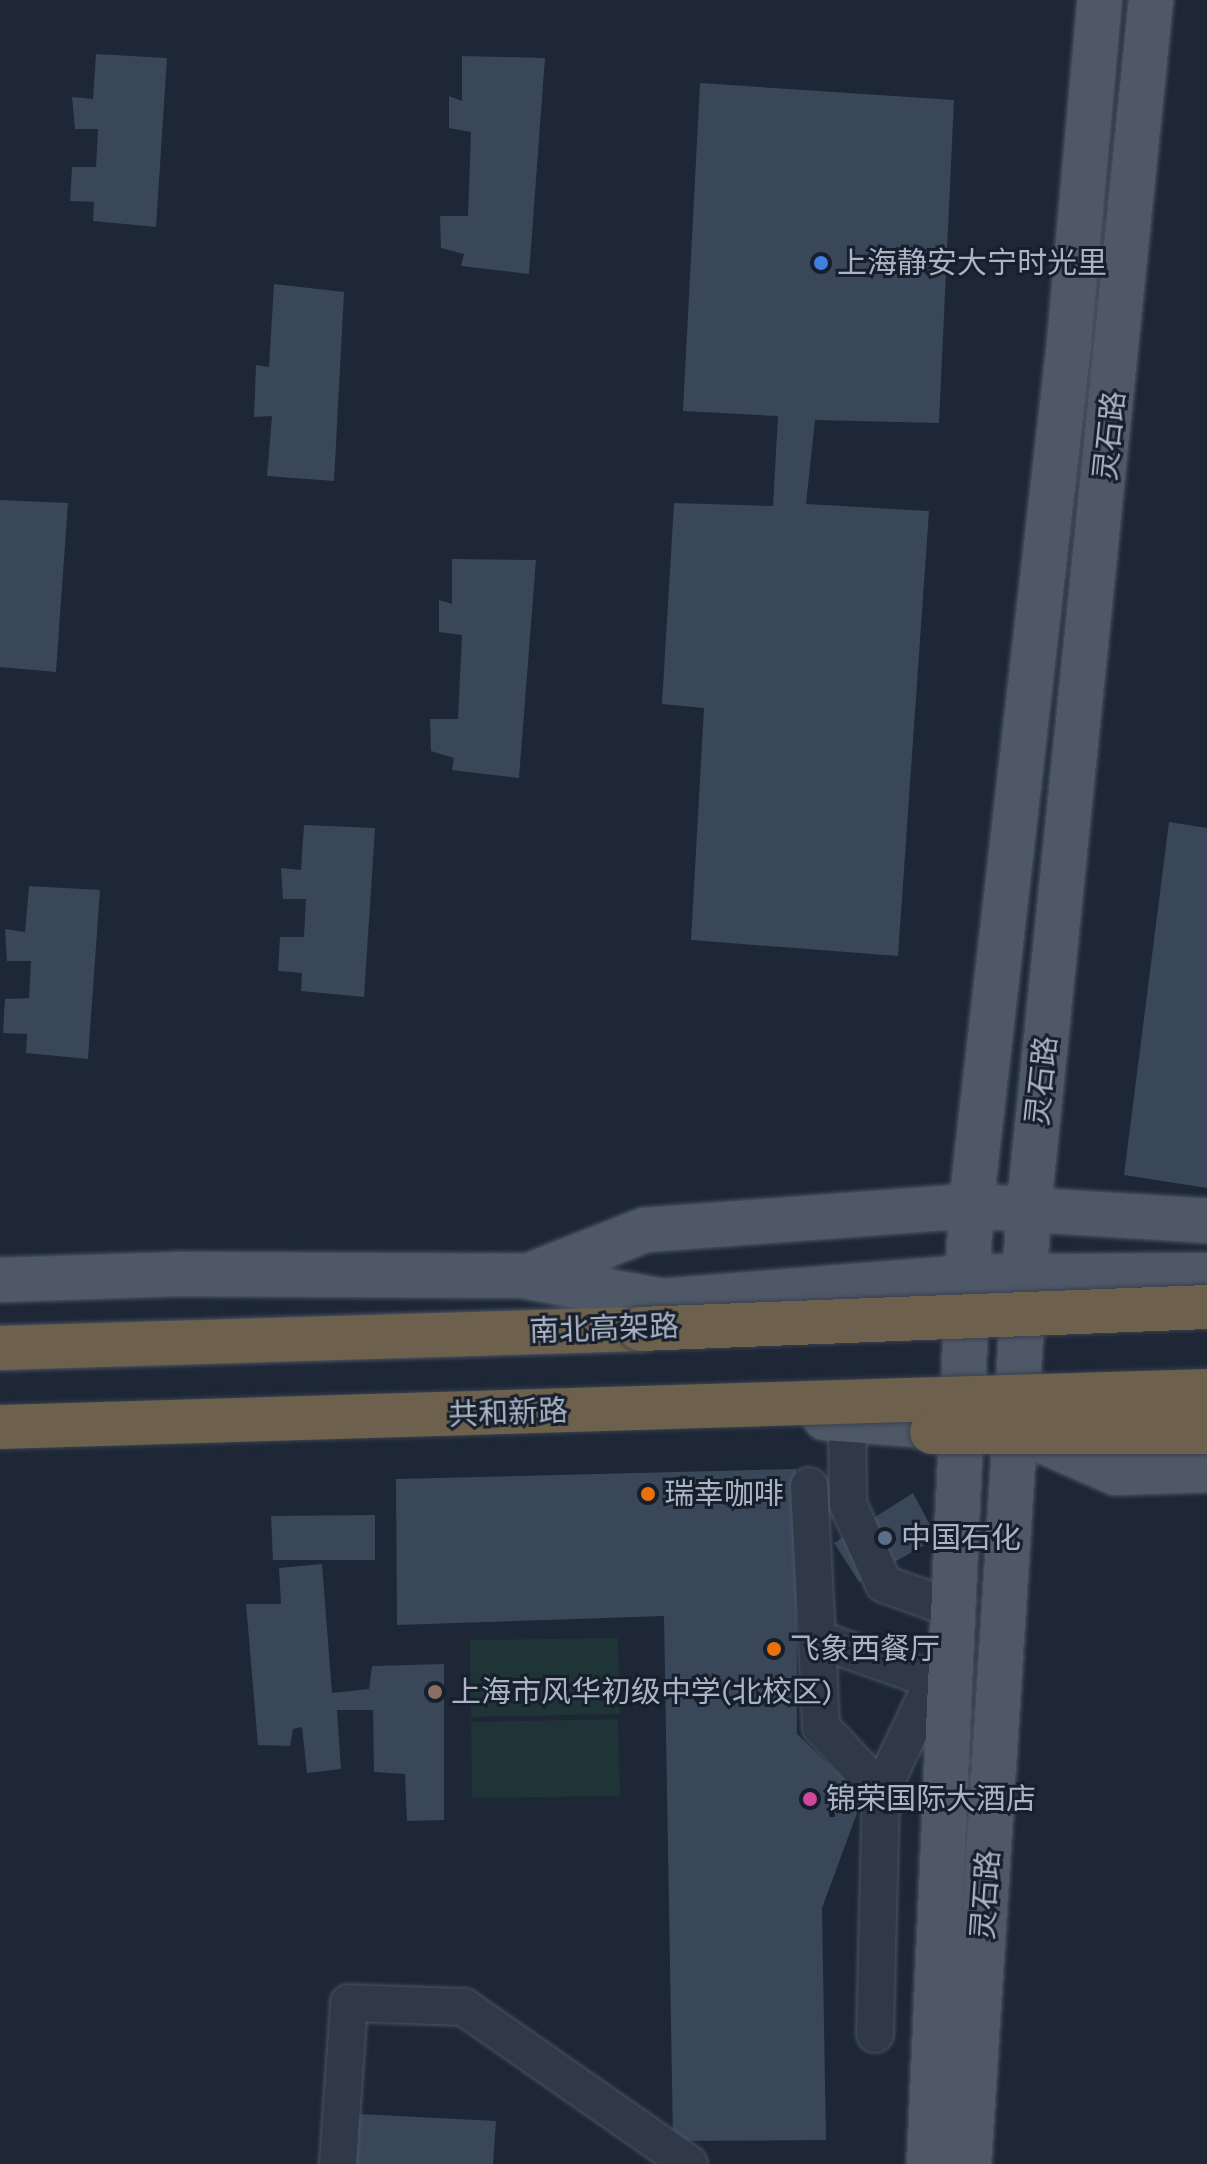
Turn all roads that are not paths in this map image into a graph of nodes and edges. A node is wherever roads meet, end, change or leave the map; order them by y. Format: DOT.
graph roads {
  1 [pos="1100,0"];
  2 [pos="1151,0"];
  3 [pos="971,1206"];
  4 [pos="1029,1207"];
  5 [pos="1207,1221"];
  6 [pos="1025,1275"];
  7 [pos="1207,1275"];
  8 [pos="528,1276"];
  9 [pos="969,1277"];
  10 [pos="0,1280"];
  11 [pos="1207,1307"];
  12 [pos="0,1348"];
  13 [pos="1207,1391"];
  14 [pos="1207,1400"];
  15 [pos="647,1409"];
  16 [pos="847,1420"];
  17 [pos="0,1429"];
  18 [pos="962,1429"];
  19 [pos="1016,1430"];
  20 [pos="1207,1432"];
  21 [pos="1207,1470"];
  22 [pos="809,1486"];
  23 [pos="954,1609"];
  24 [pos="817,1639"];
  25 [pos="942,1683"];
  26 [pos="881,1791"];
  27 [pos="875,2034"];
  28 [pos="338,2164"];
  29 [pos="689,2164"];
  30 [pos="929,2164"];
  31 [pos="969,2164"];
  1 -- 3 [label="main road, 灵石路"];
  2 -- 4 [label="main road, 灵石路"];
  3 -- 4 [label="main road"];
  3 -- 8 [label="main road"];
  3 -- 9 [label="main road, 灵石路"];
  4 -- 5 [label="main road"];
  4 -- 6 [label="main road, 灵石路"];
  6 -- 7 [label="main road"];
  6 -- 9 [label="main road"];
  6 -- 19 [label="main road, 灵石路"];
  8 -- 9 [label="main road"];
  8 -- 10 [label="main road"];
  9 -- 18 [label="main road, 灵石路"];
  11 -- 12 [label="highway, 南北高架路, bridge"];
  13 -- 15 [label="highway, bridge"];
  14 -- 19 [label="main road, 共和新路"];
  15 -- 17 [label="highway, bridge"];
  15 -- 20 [label="highway, bridge"];
  16 -- 17 [label="main road, 共和新路"];
  16 -- 18 [label="main road, 共和新路"];
  16 -- 23 [label="lane"];
  18 -- 19 [label="main road, 共和新路"];
  18 -- 23 [label="main road, 灵石路"];
  19 -- 21 [label="main road, 共和新路"];
  19 -- 31 [label="main road, 灵石路"];
  22 -- 24 [label="lane"];
  23 -- 25 [label="main road, 灵石路"];
  24 -- 25 [label="lane"];
  24 -- 26 [label="lane"];
  25 -- 26 [label="lane"];
  25 -- 30 [label="main road, 灵石路"];
  26 -- 27 [label="lane"];
  28 -- 29 [label="lane"];
}
